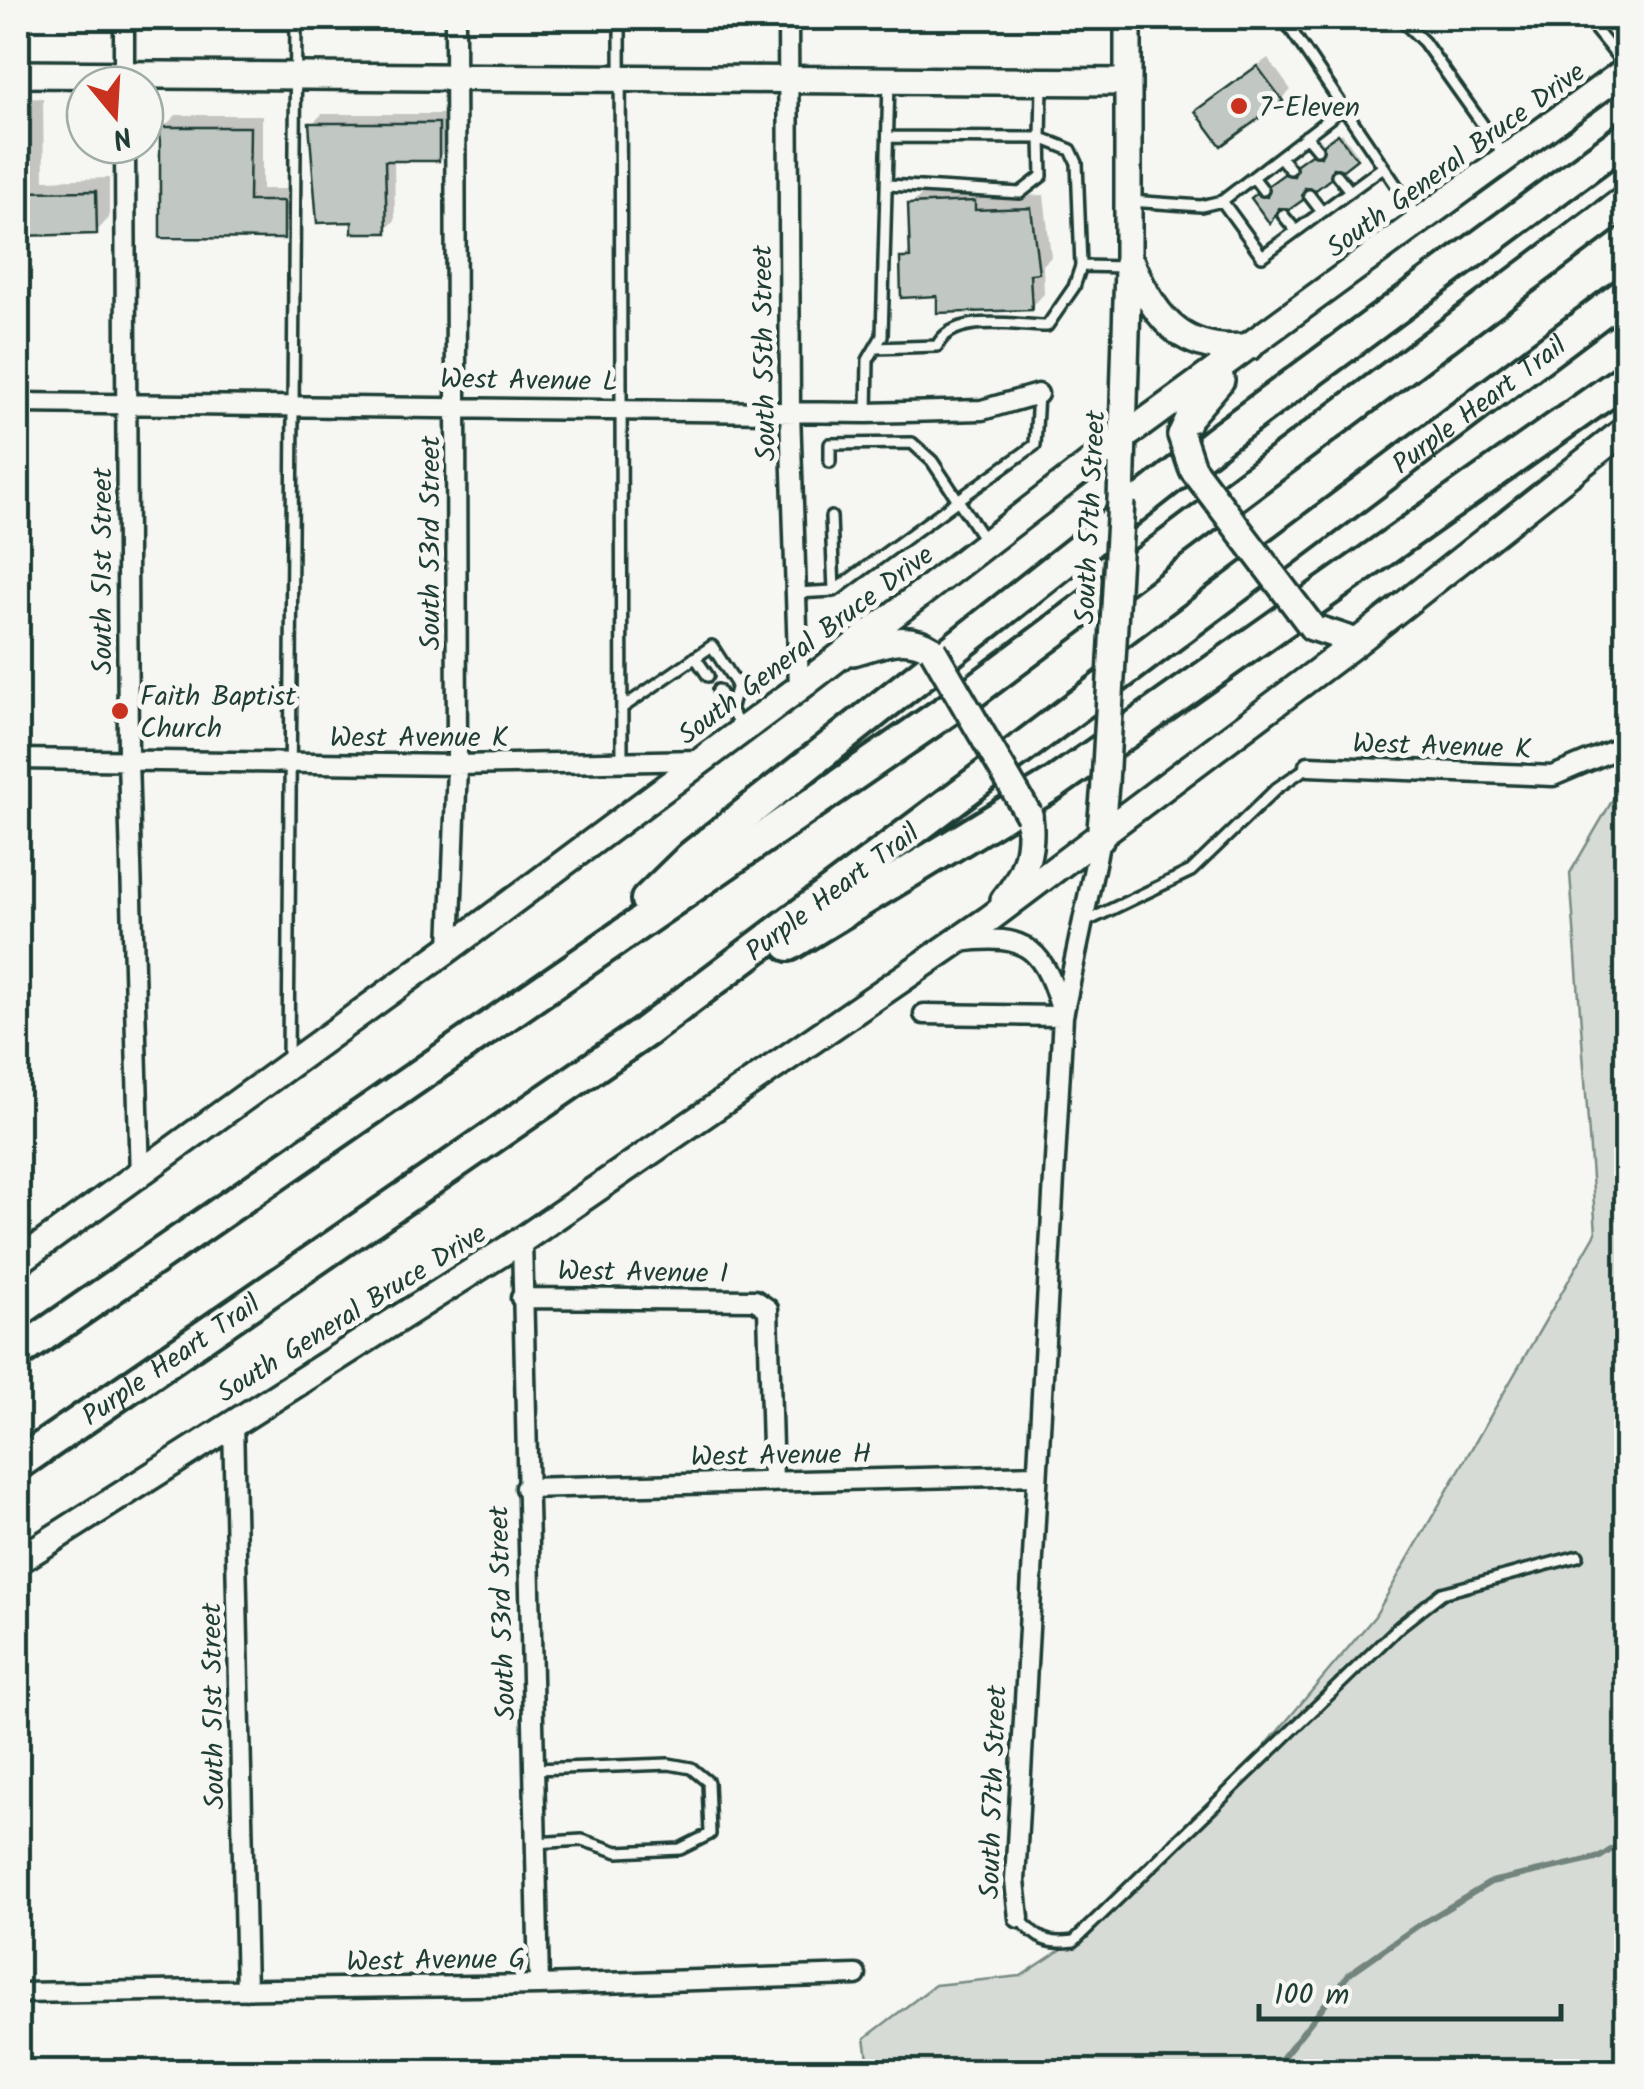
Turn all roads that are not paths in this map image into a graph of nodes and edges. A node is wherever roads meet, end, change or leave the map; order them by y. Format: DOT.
graph roads {
  1 [pos="124,18"];
  2 [pos="296,18"];
  3 [pos="455,18"];
  4 [pos="620,18"];
  5 [pos="788,18"];
  6 [pos="1128,18"];
  7 [pos="1283,18"];
  8 [pos="1399,18"];
  9 [pos="1586,18"];
  10 [pos="124,65"];
  11 [pos="1626,69"];
  12 [pos="18,74"];
  13 [pos="65,76"];
  14 [pos="296,76"];
  15 [pos="165,78"];
  16 [pos="454,78"];
  17 [pos="620,78"];
  18 [pos="788,79"];
  19 [pos="890,80"];
  20 [pos="1042,81"];
  21 [pos="1126,82"];
  22 [pos="1343,108"];
  23 [pos="1306,136"];
  24 [pos="890,137"];
  25 [pos="1042,138"];
  26 [pos="1626,138"];
  27 [pos="1317,150"];
  28 [pos="1280,156"];
  29 [pos="1507,158"];
  30 [pos="125,165"];
  31 [pos="1384,167"];
  32 [pos="1290,170"];
  33 [pos="1337,174"];
  34 [pos="1253,177"];
  35 [pos="888,185"];
  36 [pos="1263,190"];
  37 [pos="1350,191"];
  38 [pos="1309,195"];
  39 [pos="1128,201"];
  40 [pos="1222,201"];
  41 [pos="1626,201"];
  42 [pos="1322,212"];
  43 [pos="1283,215"];
  44 [pos="1420,222"];
  45 [pos="1296,231"];
  46 [pos="1128,260"];
  47 [pos="1081,266"];
  48 [pos="1626,292"];
  49 [pos="1251,346"];
  50 [pos="875,348"];
  51 [pos="1626,379"];
  52 [pos="1038,394"];
  53 [pos="128,402"];
  54 [pos="18,403"];
  55 [pos="294,404"];
  56 [pos="457,405"];
  57 [pos="622,408"];
  58 [pos="790,411"];
  59 [pos="866,413"];
  60 [pos="1626,429"];
  61 [pos="1124,437"];
  62 [pos="830,462"];
  63 [pos="958,500"];
  64 [pos="831,518"];
  65 [pos="987,543"];
  66 [pos="834,592"];
  67 [pos="796,594"];
  68 [pos="1357,642"];
  69 [pos="841,656"];
  70 [pos="694,657"];
  71 [pos="708,676"];
  72 [pos="799,688"];
  73 [pos="718,690"];
  74 [pos="622,708"];
  75 [pos="736,720"];
  76 [pos="1626,745"];
  77 [pos="18,759"];
  78 [pos="128,759"];
  79 [pos="700,760"];
  80 [pos="292,762"];
  81 [pos="622,762"];
  82 [pos="457,765"];
  83 [pos="1309,766"];
  84 [pos="1100,840"];
  85 [pos="989,920"];
  86 [pos="1082,923"];
  87 [pos="952,943"];
  88 [pos="450,948"];
  89 [pos="585,960"];
  90 [pos="924,1014"];
  91 [pos="1063,1016"];
  92 [pos="645,1032"];
  93 [pos="288,1068"];
  94 [pos="140,1178"];
  95 [pos="522,1240"];
  96 [pos="18,1262"];
  97 [pos="521,1298"];
  98 [pos="18,1354"];
  99 [pos="232,1422"];
  100 [pos="18,1464"];
  101 [pos="1038,1475"];
  102 [pos="773,1482"];
  103 [pos="525,1488"];
  104 [pos="1578,1556"];
  105 [pos="18,1561"];
  106 [pos="533,1770"];
  107 [pos="535,1843"];
  108 [pos="1019,1918"];
  109 [pos="856,1974"];
  110 [pos="538,1985"];
  111 [pos="246,1990"];
  112 [pos="18,1992"];
  1 -- 10 [label="street"];
  2 -- 14 [label="lane"];
  3 -- 16 [label="street, South 53rd Street"];
  4 -- 17 [label="lane"];
  5 -- 18 [label="street, South 55th Street"];
  6 -- 21 [label="main road, South 57th Street"];
  7 -- 22 [label="lane"];
  8 -- 29 [label="lane"];
  9 -- 11 [label="lane"];
  11 -- 29 [label="main road, South General Bruce Drive"];
  12 -- 13 [label="main road"];
  14 -- 15 [label="main road"];
  14 -- 16 [label="main road"];
  14 -- 55 [label="lane"];
  16 -- 17 [label="main road"];
  16 -- 56 [label="street, South 53rd Street"];
  17 -- 18 [label="main road"];
  17 -- 57 [label="lane"];
  18 -- 19 [label="main road"];
  18 -- 58 [label="street, South 55th Street"];
  19 -- 20 [label="main road"];
  19 -- 24 [label="lane"];
  20 -- 21 [label="main road"];
  20 -- 25 [label="lane"];
  21 -- 39 [label="main road, South 57th Street"];
  22 -- 23 [label="lane"];
  22 -- 31 [label="lane"];
  23 -- 27 [label="lane"];
  23 -- 28 [label="lane"];
  24 -- 25 [label="lane"];
  24 -- 35 [label="lane"];
  25 -- 35 [label="lane"];
  25 -- 47 [label="lane"];
  26 -- 89 [label="highway"];
  28 -- 32 [label="lane"];
  28 -- 34 [label="lane"];
  29 -- 44 [label="main road, South General Bruce Drive"];
  30 -- 53 [label="street, South 51st Street"];
  31 -- 37 [label="lane"];
  31 -- 44 [label="lane"];
  33 -- 37 [label="lane"];
  34 -- 36 [label="lane"];
  34 -- 40 [label="lane"];
  35 -- 50 [label="lane"];
  37 -- 42 [label="lane"];
  38 -- 42 [label="lane"];
  39 -- 40 [label="lane"];
  39 -- 46 [label="main road, South 57th Street"];
  40 -- 45 [label="lane"];
  41 -- 89 [label="highway"];
  42 -- 45 [label="lane"];
  43 -- 45 [label="lane"];
  44 -- 49 [label="main road, South General Bruce Drive"];
  46 -- 47 [label="lane"];
  46 -- 49 [label="main road"];
  46 -- 61 [label="main road, South 57th Street"];
  47 -- 50 [label="lane"];
  48 -- 92 [label="highway, Purple Heart Trail"];
  49 -- 61 [label="main road, South General Bruce Drive"];
  49 -- 68 [label="main road, bridge"];
  50 -- 59 [label="lane"];
  51 -- 92 [label="highway"];
  52 -- 59 [label="street, West Avenue L"];
  52 -- 63 [label="lane"];
  53 -- 54 [label="street, West Avenue L"];
  53 -- 55 [label="street, West Avenue L"];
  53 -- 78 [label="street, South 51st Street"];
  55 -- 56 [label="street, West Avenue L"];
  55 -- 80 [label="lane"];
  56 -- 57 [label="street, West Avenue L"];
  56 -- 82 [label="street, South 53rd Street"];
  57 -- 58 [label="street, West Avenue L"];
  57 -- 74 [label="lane"];
  58 -- 59 [label="street, West Avenue L"];
  58 -- 67 [label="street, South 55th Street"];
  60 -- 68 [label="main road, South General Bruce Drive"];
  61 -- 65 [label="main road, South General Bruce Drive"];
  61 -- 84 [label="main road, South 57th Street, bridge"];
  62 -- 63 [label="lane"];
  63 -- 65 [label="lane"];
  63 -- 66 [label="lane"];
  64 -- 66 [label="lane"];
  65 -- 69 [label="main road, South General Bruce Drive"];
  66 -- 67 [label="lane"];
  67 -- 72 [label="street, South 55th Street"];
  68 -- 84 [label="main road, South General Bruce Drive"];
  69 -- 72 [label="main road, South General Bruce Drive"];
  69 -- 85 [label="main road, bridge"];
  70 -- 71 [label="lane"];
  70 -- 74 [label="lane"];
  70 -- 75 [label="lane"];
  72 -- 75 [label="main road, South General Bruce Drive"];
  73 -- 75 [label="lane"];
  74 -- 81 [label="lane"];
  75 -- 79 [label="main road, South General Bruce Drive"];
  76 -- 83 [label="street, West Avenue K"];
  77 -- 78 [label="street, West Avenue K"];
  78 -- 80 [label="street, West Avenue K"];
  78 -- 94 [label="street, South 51st Street"];
  79 -- 81 [label="street, West Avenue K"];
  79 -- 88 [label="main road, South General Bruce Drive"];
  80 -- 82 [label="street, West Avenue K"];
  80 -- 93 [label="lane"];
  81 -- 82 [label="street, West Avenue K"];
  82 -- 88 [label="street, South 53rd Street"];
  83 -- 86 [label="lane"];
  84 -- 85 [label="main road, South General Bruce Drive"];
  84 -- 86 [label="street, South 57th Street"];
  85 -- 87 [label="main road, South General Bruce Drive"];
  86 -- 91 [label="street, South 57th Street"];
  87 -- 91 [label="street, South 57th Street"];
  87 -- 95 [label="main road, South General Bruce Drive"];
  88 -- 93 [label="main road, South General Bruce Drive"];
  89 -- 98 [label="highway"];
  90 -- 91 [label="street"];
  91 -- 101 [label="street, South 57th Street"];
  92 -- 100 [label="highway, Purple Heart Trail"];
  93 -- 94 [label="main road, South General Bruce Drive"];
  94 -- 96 [label="main road, South General Bruce Drive"];
  95 -- 97 [label="street, South 53rd Street"];
  95 -- 99 [label="main road, South General Bruce Drive"];
  97 -- 102 [label="street, West Avenue I"];
  97 -- 103 [label="street, South 53rd Street"];
  99 -- 105 [label="main road, South General Bruce Drive"];
  99 -- 111 [label="street, South 51st Street"];
  101 -- 102 [label="street, West Avenue H"];
  101 -- 108 [label="street, South 57th Street"];
  102 -- 103 [label="street, West Avenue H"];
  103 -- 106 [label="street, South 53rd Street"];
  104 -- 108 [label="lane, South 57th Street"];
  106 -- 107 [label="street, South 53rd Street"];
  106 -- 107 [label="lane"];
  107 -- 110 [label="street, South 53rd Street"];
  109 -- 110 [label="street, West Avenue G"];
  110 -- 111 [label="street, West Avenue G"];
  111 -- 112 [label="street, West Avenue G"];
}
